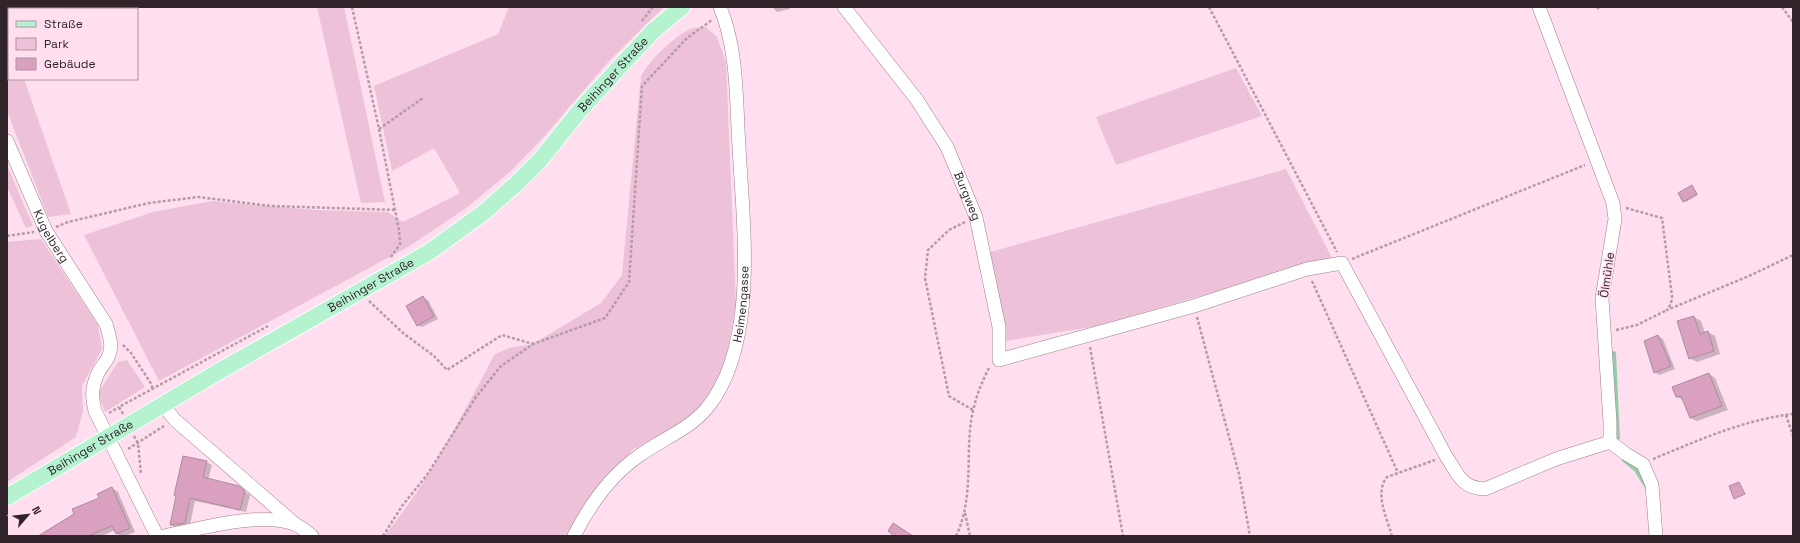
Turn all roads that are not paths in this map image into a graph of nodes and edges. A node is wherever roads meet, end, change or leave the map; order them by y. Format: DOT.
graph roads {
  1 [pos="682,7"];
  2 [pos="844,7"];
  3 [pos="1539,7"];
  4 [pos="721,9"];
  5 [pos="7,141"];
  6 [pos="163,405"];
  7 [pos="107,438"];
  8 [pos="1610,442"];
  9 [pos="7,497"];
  10 [pos="295,524"];
  11 [pos="158,536"];
  12 [pos="164,536"];
  13 [pos="312,536"];
  14 [pos="574,536"];
  15 [pos="1656,536"];
  1 -- 6 [label="main road, Beihinger Straße"];
  2 -- 8 [label="street, Burgweg"];
  3 -- 8 [label="street, Ölmühle"];
  4 -- 14 [label="street, Heimengasse"];
  5 -- 7 [label="street, Kugelberg"];
  6 -- 7 [label="main road, Beihinger Straße"];
  6 -- 10 [label="street"];
  7 -- 9 [label="main road, Beihinger Straße"];
  7 -- 11 [label="street, Kugelberg"];
  8 -- 15 [label="street"];
  10 -- 12 [label="street"];
  10 -- 13 [label="street"];
}
